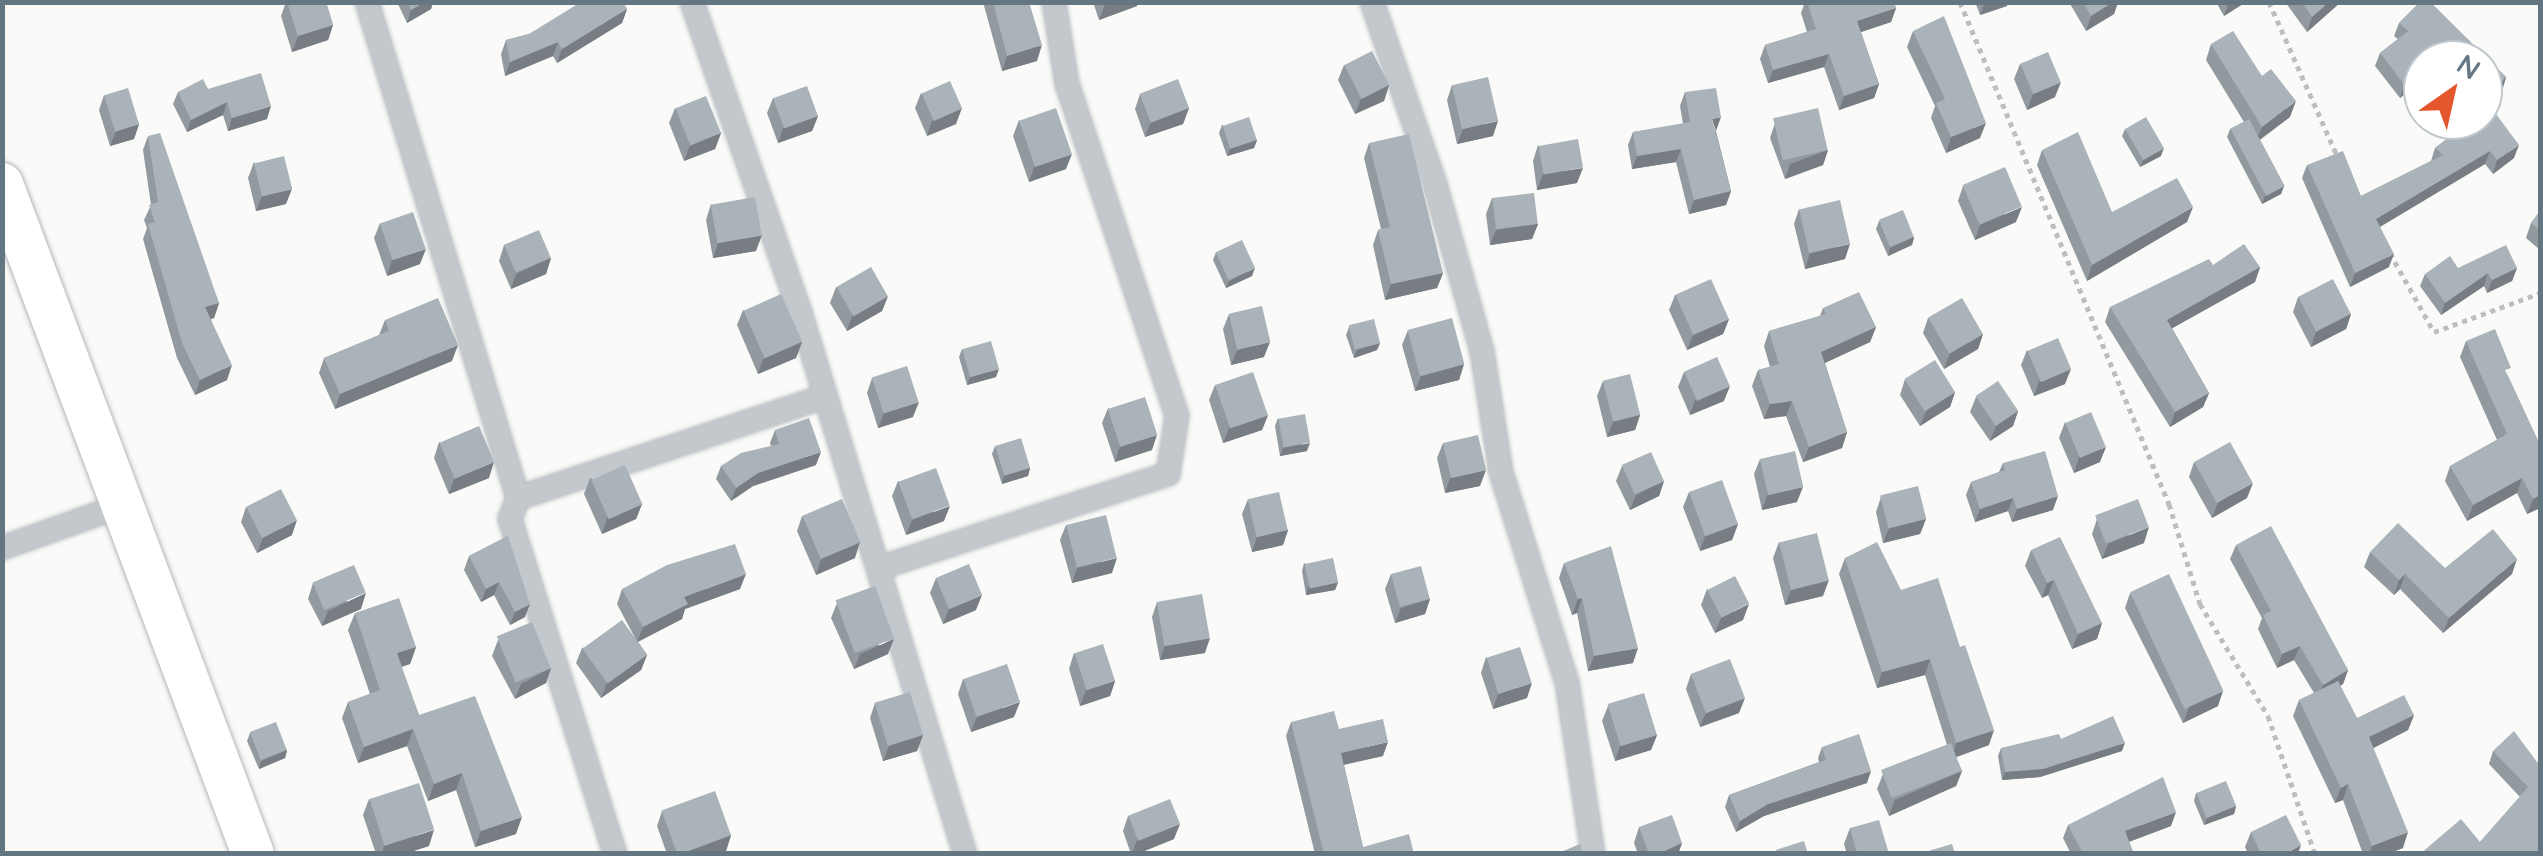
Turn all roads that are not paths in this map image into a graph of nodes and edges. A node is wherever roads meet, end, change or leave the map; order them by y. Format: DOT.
graph roads {
  1 [pos="367,2"];
  2 [pos="692,2"];
  3 [pos="1054,2"];
  4 [pos="1372,2"];
  5 [pos="2,184"];
  6 [pos="826,396"];
  7 [pos="518,498"];
  8 [pos="123,506"];
  9 [pos="2,548"];
  10 [pos="879,568"];
  11 [pos="253,854"];
  12 [pos="615,854"];
  13 [pos="965,854"];
  14 [pos="1594,854"];
  1 -- 7 [label="street"];
  2 -- 6 [label="street"];
  3 -- 10 [label="street"];
  4 -- 14 [label="street"];
  5 -- 8 [label="highway"];
  6 -- 7 [label="street"];
  6 -- 10 [label="street"];
  7 -- 12 [label="street"];
  8 -- 9 [label="street"];
  8 -- 11 [label="highway"];
  10 -- 13 [label="street"];
}
